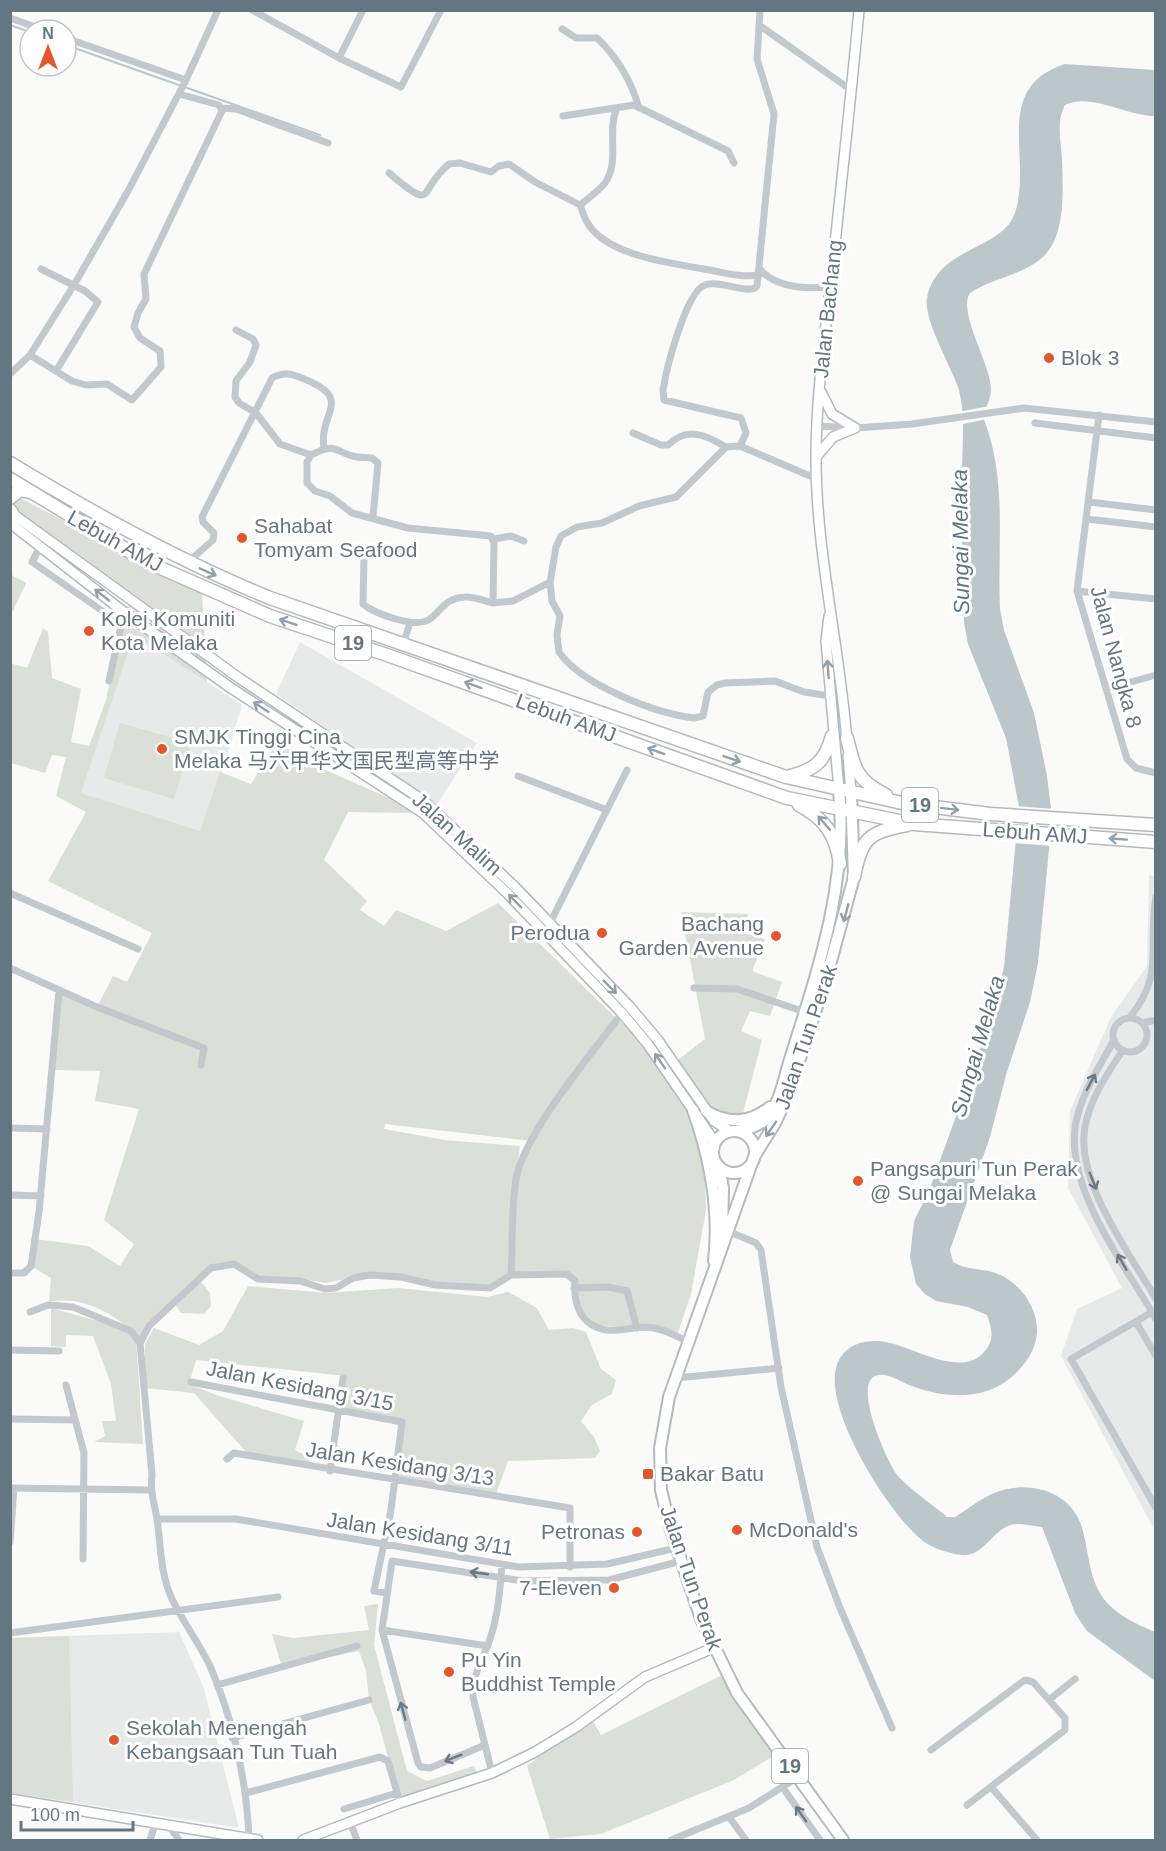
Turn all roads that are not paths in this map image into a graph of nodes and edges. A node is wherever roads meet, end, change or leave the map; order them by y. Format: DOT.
graph roads {
  1 [pos="218,10"];
  2 [pos="252,10"];
  3 [pos="363,10"];
  4 [pos="441,10"];
  5 [pos="760,10"];
  6 [pos="860,10"];
  7 [pos="759,25"];
  8 [pos="562,29"];
  9 [pos="78,42"];
  10 [pos="339,58"];
  11 [pos="185,82"];
  12 [pos="851,90"];
  13 [pos="180,92"];
  14 [pos="222,108"];
  15 [pos="639,108"];
  16 [pos="616,110"];
  17 [pos="563,116"];
  18 [pos="328,143"];
  19 [pos="734,163"];
  20 [pos="389,173"];
  21 [pos="580,205"];
  22 [pos="41,268"];
  23 [pos="759,272"];
  24 [pos="74,285"];
  25 [pos="830,287"];
  26 [pos="236,330"];
  27 [pos="30,355"];
  28 [pos="56,370"];
  29 [pos="10,374"];
  30 [pos="820,387"];
  31 [pos="256,413"];
  32 [pos="1099,415"];
  33 [pos="1155,422"];
  34 [pos="1035,423"];
  35 [pos="817,426"];
  36 [pos="855,428"];
  37 [pos="1098,431"];
  38 [pos="633,433"];
  39 [pos="1155,438"];
  40 [pos="740,446"];
  41 [pos="726,447"];
  42 [pos="324,448"];
  43 [pos="311,455"];
  44 [pos="816,457"];
  45 [pos="10,463"];
  46 [pos="817,478"];
  47 [pos="10,479"];
  48 [pos="32,493"];
  49 [pos="10,498"];
  50 [pos="1089,501"];
  51 [pos="1155,510"];
  52 [pos="11,514"];
  53 [pos="373,517"];
  54 [pos="1087,519"];
  55 [pos="1155,527"];
  56 [pos="494,539"];
  57 [pos="524,541"];
  58 [pos="40,547"];
  59 [pos="364,559"];
  60 [pos="187,563"];
  61 [pos="550,582"];
  62 [pos="1077,591"];
  63 [pos="1155,599"];
  64 [pos="493,603"];
  65 [pos="830,608"];
  66 [pos="124,612"];
  67 [pos="410,623"];
  68 [pos="121,624"];
  69 [pos="403,644"];
  70 [pos="1155,675"];
  71 [pos="109,681"];
  72 [pos="1106,689"];
  73 [pos="830,696"];
  74 [pos="832,736"];
  75 [pos="847,738"];
  76 [pos="627,770"];
  77 [pos="1155,773"];
  78 [pos="518,776"];
  79 [pos="786,777"];
  80 [pos="845,791"];
  81 [pos="787,798"];
  82 [pos="902,803"];
  83 [pos="607,810"];
  84 [pos="847,812"];
  85 [pos="914,824"];
  86 [pos="1155,825"];
  87 [pos="1155,842"];
  88 [pos="840,864"];
  89 [pos="854,877"];
  90 [pos="10,893"];
  91 [pos="1155,897"];
  92 [pos="550,923"];
  93 [pos="138,949"];
  94 [pos="10,968"];
  95 [pos="1155,969"];
  96 [pos="694,988"];
  97 [pos="59,990"];
  98 [pos="805,1012"];
  99 [pos="622,1013"];
  100 [pos="1129,1018"];
  101 [pos="1155,1020"];
  102 [pos="1142,1023"];
  103 [pos="1155,1034"];
  104 [pos="1147,1036"];
  105 [pos="1114,1040"];
  106 [pos="1123,1050"];
  107 [pos="201,1065"];
  108 [pos="779,1094"];
  109 [pos="693,1110"];
  110 [pos="706,1111"];
  111 [pos="10,1128"];
  112 [pos="47,1129"];
  113 [pos="733,1132"];
  114 [pos="714,1149"];
  115 [pos="754,1157"];
  116 [pos="719,1167"];
  117 [pos="10,1195"];
  118 [pos="41,1196"];
  119 [pos="729,1231"];
  120 [pos="721,1251"];
  121 [pos="10,1273"];
  122 [pos="512,1275"];
  123 [pos="712,1279"];
  124 [pos="574,1288"];
  125 [pos="1155,1299"];
  126 [pos="30,1312"];
  127 [pos="1154,1314"];
  128 [pos="1136,1322"];
  129 [pos="637,1328"];
  130 [pos="689,1342"];
  131 [pos="140,1343"];
  132 [pos="10,1350"];
  133 [pos="59,1351"];
  134 [pos="1155,1356"];
  135 [pos="779,1368"];
  136 [pos="343,1378"];
  137 [pos="676,1378"];
  138 [pos="191,1382"];
  139 [pos="66,1385"];
  140 [pos="339,1412"];
  141 [pos="10,1419"];
  142 [pos="75,1420"];
  143 [pos="227,1459"];
  144 [pos="330,1471"];
  145 [pos="395,1480"];
  146 [pos="12,1488"];
  147 [pos="84,1488"];
  148 [pos="149,1490"];
  149 [pos="1155,1508"];
  150 [pos="157,1519"];
  151 [pos="10,1542"];
  152 [pos="384,1544"];
  153 [pos="676,1548"];
  154 [pos="83,1559"];
  155 [pos="681,1561"];
  156 [pos="502,1565"];
  157 [pos="570,1567"];
  158 [pos="501,1576"];
  159 [pos="387,1593"];
  160 [pos="278,1597"];
  161 [pos="177,1609"];
  162 [pos="382,1630"];
  163 [pos="10,1633"];
  164 [pos="357,1646"];
  165 [pos="488,1646"];
  166 [pos="713,1648"];
  167 [pos="1075,1679"];
  168 [pos="217,1685"];
  169 [pos="1050,1699"];
  170 [pos="369,1700"];
  171 [pos="892,1728"];
  172 [pos="232,1738"];
  173 [pos="485,1745"];
  174 [pos="931,1750"];
  175 [pos="492,1773"];
  176 [pos="798,1777"];
  177 [pos="991,1787"];
  178 [pos="783,1788"];
  179 [pos="246,1793"];
  180 [pos="398,1798"];
  181 [pos="10,1799"];
  182 [pos="967,1805"];
  183 [pos="344,1809"];
  184 [pos="729,1817"];
  185 [pos="350,1822"];
  186 [pos="155,1824"];
  187 [pos="169,1826"];
  188 [pos="150,1840"];
  189 [pos="179,1840"];
  190 [pos="254,1840"];
  191 [pos="303,1840"];
  192 [pos="357,1840"];
  193 [pos="672,1840"];
  194 [pos="746,1840"];
  195 [pos="820,1840"];
  196 [pos="843,1840"];
  197 [pos="1037,1840"];
  1 -- 11 [label="street"];
  2 -- 10 [label="street"];
  3 -- 10 [label="street"];
  4 -- 10 [label="street"];
  5 -- 7 [label="street"];
  6 -- 12 [label="main road, Jalan Bachang"];
  7 -- 12 [label="street"];
  7 -- 23 [label="street"];
  8 -- 15 [label="street"];
  9 -- 11 [label="street"];
  11 -- 13 [label="street"];
  12 -- 25 [label="main road, Jalan Bachang"];
  13 -- 14 [label="street"];
  13 -- 24 [label="street"];
  14 -- 18 [label="street"];
  14 -- 28 [label="street"];
  15 -- 16 [label="street"];
  15 -- 19 [label="street"];
  16 -- 17 [label="street"];
  16 -- 21 [label="street"];
  20 -- 21 [label="street"];
  21 -- 23 [label="street"];
  22 -- 24 [label="street"];
  23 -- 25 [label="street"];
  23 -- 40 [label="street"];
  24 -- 27 [label="street"];
  24 -- 28 [label="street"];
  25 -- 30 [label="main road, Jalan Bachang"];
  26 -- 31 [label="street"];
  27 -- 28 [label="street"];
  27 -- 29 [label="street"];
  30 -- 35 [label="main road, Jalan Bachang"];
  30 -- 36 [label="main road"];
  31 -- 42 [label="street"];
  31 -- 43 [label="street"];
  31 -- 60 [label="street"];
  32 -- 33 [label="street"];
  32 -- 36 [label="street"];
  32 -- 37 [label="street, Jalan Nangka 8"];
  34 -- 37 [label="street"];
  35 -- 36 [label="street"];
  35 -- 44 [label="main road, Jalan Bachang"];
  36 -- 44 [label="main road"];
  37 -- 39 [label="street"];
  37 -- 50 [label="street, Jalan Nangka 8"];
  38 -- 41 [label="street"];
  40 -- 41 [label="street"];
  40 -- 46 [label="street"];
  41 -- 61 [label="street"];
  42 -- 43 [label="street"];
  42 -- 53 [label="street"];
  43 -- 53 [label="street"];
  44 -- 46 [label="main road, Jalan Bachang"];
  45 -- 60 [label="highway, Lebuh AMJ / 19"];
  46 -- 65 [label="main road, Jalan Bachang"];
  47 -- 48 [label="highway, Lebuh AMJ / 19"];
  48 -- 49 [label="highway"];
  81 -- 48 [label="highway, Lebuh AMJ / 19, one-way"];
  50 -- 51 [label="street"];
  50 -- 54 [label="street, Jalan Nangka 8"];
  52 -- 58 [label="main road, Jalan Malim / 19"];
  52 -- 92 [label="main road, Jalan Malim / 19"];
  53 -- 56 [label="street"];
  54 -- 55 [label="street"];
  54 -- 62 [label="street, Jalan Nangka 8"];
  56 -- 57 [label="street"];
  56 -- 64 [label="street"];
  66 -- 58 [label="main road, Jalan Malim / 19, one-way"];
  58 -- 68 [label="street"];
  59 -- 67 [label="street"];
  60 -- 69 [label="highway, Lebuh AMJ / 19, one-way"];
  61 -- 64 [label="street"];
  61 -- 73 [label="street"];
  62 -- 63 [label="street"];
  62 -- 72 [label="street, Jalan Nangka 8"];
  64 -- 67 [label="street"];
  73 -- 65 [label="main road, Jalan Bachang, one-way"];
  65 -- 75 [label="main road, Jalan Bachang"];
  66 -- 68 [label="street"];
  99 -- 66 [label="main road, Jalan Malim / 19, one-way"];
  67 -- 69 [label="street"];
  68 -- 71 [label="street"];
  69 -- 79 [label="highway, Lebuh AMJ / 19, one-way"];
  70 -- 72 [label="street"];
  72 -- 77 [label="street, Jalan Nangka 8"];
  73 -- 74 [label="main road, Jalan Bachang"];
  74 -- 79 [label="highway"];
  74 -- 80 [label="main road, Jalan Bachang"];
  75 -- 80 [label="main road, Jalan Bachang"];
  75 -- 82 [label="highway"];
  76 -- 83 [label="street"];
  78 -- 83 [label="street"];
  79 -- 80 [label="highway, Lebuh AMJ / 19"];
  80 -- 82 [label="highway, Lebuh AMJ / 19"];
  80 -- 84 [label="main road"];
  81 -- 84 [label="highway, Lebuh AMJ / 19"];
  88 -- 81 [label="highway, one-way"];
  82 -- 86 [label="highway, Lebuh AMJ / 19, one-way"];
  83 -- 92 [label="street"];
  84 -- 85 [label="highway, Lebuh AMJ / 19"];
  84 -- 88 [label="main road, Jalan Tun Perak"];
  84 -- 89 [label="main road, Jalan Tun Perak"];
  87 -- 85 [label="highway, Lebuh AMJ / 19, one-way"];
  85 -- 89 [label="highway"];
  88 -- 98 [label="main road, Jalan Tun Perak"];
  89 -- 115 [label="main road, Jalan Tun Perak, one-way"];
  90 -- 93 [label="street"];
  91 -- 95 [label="street"];
  92 -- 110 [label="main road, Jalan Malim / 19, one-way"];
  94 -- 97 [label="street"];
  95 -- 100 [label="street"];
  96 -- 98 [label="street"];
  97 -- 107 [label="street"];
  97 -- 112 [label="street"];
  98 -- 108 [label="main road, Jalan Tun Perak"];
  109 -- 99 [label="main road, Jalan Malim / 19, one-way"];
  99 -- 122 [label="street"];
  100 -- 102 [label="street"];
  100 -- 105 [label="street"];
  101 -- 102 [label="street"];
  102 -- 104 [label="street"];
  103 -- 104 [label="street"];
  104 -- 106 [label="street"];
  105 -- 106 [label="street"];
  127 -- 105 [label="street, one-way"];
  106 -- 125 [label="street, one-way"];
  108 -- 110 [label="main road"];
  108 -- 113 [label="main road, Jalan Tun Perak"];
  109 -- 114 [label="main road, Jalan Malim / 19"];
  109 -- 123 [label="main road"];
  110 -- 113 [label="main road, Jalan Malim / 19"];
  111 -- 112 [label="street"];
  112 -- 118 [label="street"];
  113 -- 114 [label="main road"];
  113 -- 115 [label="main road, 19"];
  114 -- 116 [label="main road, 19"];
  115 -- 116 [label="main road"];
  115 -- 119 [label="main road, Jalan Tun Perak / 19"];
  116 -- 120 [label="main road, Jalan Tun Perak / 19"];
  117 -- 118 [label="street"];
  118 -- 121 [label="street"];
  119 -- 120 [label="main road, Jalan Tun Perak / 19"];
  119 -- 135 [label="street"];
  120 -- 123 [label="main road, Jalan Tun Perak / 19"];
  122 -- 124 [label="street"];
  122 -- 131 [label="street"];
  123 -- 130 [label="main road, Jalan Tun Perak / 19"];
  124 -- 129 [label="street"];
  124 -- 129 [label="street"];
  126 -- 131 [label="street"];
  127 -- 128 [label="street"];
  128 -- 134 [label="street"];
  128 -- 149 [label="street"];
  129 -- 130 [label="street"];
  130 -- 137 [label="main road, Jalan Tun Perak / 19"];
  131 -- 148 [label="street"];
  132 -- 133 [label="street"];
  135 -- 137 [label="street"];
  135 -- 171 [label="street"];
  136 -- 140 [label="street"];
  137 -- 153 [label="main road, Jalan Tun Perak / 19"];
  138 -- 140 [label="street, Jalan Kesidang 3/15"];
  139 -- 142 [label="street"];
  140 -- 144 [label="street"];
  140 -- 145 [label="street, Jalan Kesidang 3/15"];
  141 -- 142 [label="street"];
  142 -- 147 [label="street"];
  143 -- 144 [label="street, Jalan Kesidang 3/13"];
  144 -- 145 [label="street, Jalan Kesidang 3/13"];
  145 -- 152 [label="street"];
  145 -- 157 [label="street, Jalan Kesidang 3/13"];
  146 -- 147 [label="street"];
  146 -- 151 [label="street"];
  147 -- 148 [label="street"];
  147 -- 154 [label="street"];
  148 -- 150 [label="street"];
  150 -- 152 [label="street, Jalan Kesidang 3/11"];
  150 -- 161 [label="street"];
  152 -- 156 [label="street, Jalan Kesidang 3/11"];
  152 -- 159 [label="street"];
  153 -- 155 [label="main road, Jalan Tun Perak / 19"];
  153 -- 157 [label="street, Jalan Kesidang 3/11"];
  155 -- 158 [label="street"];
  155 -- 166 [label="main road, Jalan Tun Perak / 19"];
  156 -- 157 [label="street, Jalan Kesidang 3/11"];
  156 -- 158 [label="street"];
  158 -- 159 [label="street, one-way"];
  158 -- 165 [label="street"];
  159 -- 162 [label="street"];
  160 -- 161 [label="street"];
  161 -- 163 [label="street"];
  161 -- 168 [label="street"];
  162 -- 165 [label="street"];
  173 -- 162 [label="street, one-way"];
  164 -- 168 [label="street"];
  165 -- 173 [label="street"];
  166 -- 175 [label="main road"];
  166 -- 176 [label="main road, Jalan Tun Perak / 19"];
  167 -- 169 [label="street"];
  168 -- 172 [label="street"];
  169 -- 174 [label="street"];
  169 -- 177 [label="street"];
  170 -- 172 [label="street"];
  172 -- 179 [label="street"];
  173 -- 175 [label="street"];
  175 -- 180 [label="main road"];
  176 -- 178 [label="street"];
  176 -- 196 [label="main road, Jalan Tun Perak / 19"];
  177 -- 182 [label="street"];
  177 -- 197 [label="street"];
  178 -- 184 [label="street"];
  195 -- 178 [label="street, one-way"];
  179 -- 180 [label="street"];
  179 -- 190 [label="street"];
  180 -- 183 [label="street"];
  180 -- 185 [label="main road"];
  181 -- 186 [label="main road"];
  184 -- 193 [label="street"];
  184 -- 194 [label="street"];
  185 -- 191 [label="main road"];
  185 -- 192 [label="street"];
  186 -- 187 [label="main road"];
  186 -- 188 [label="street"];
  187 -- 189 [label="street"];
  187 -- 190 [label="main road"];
}
